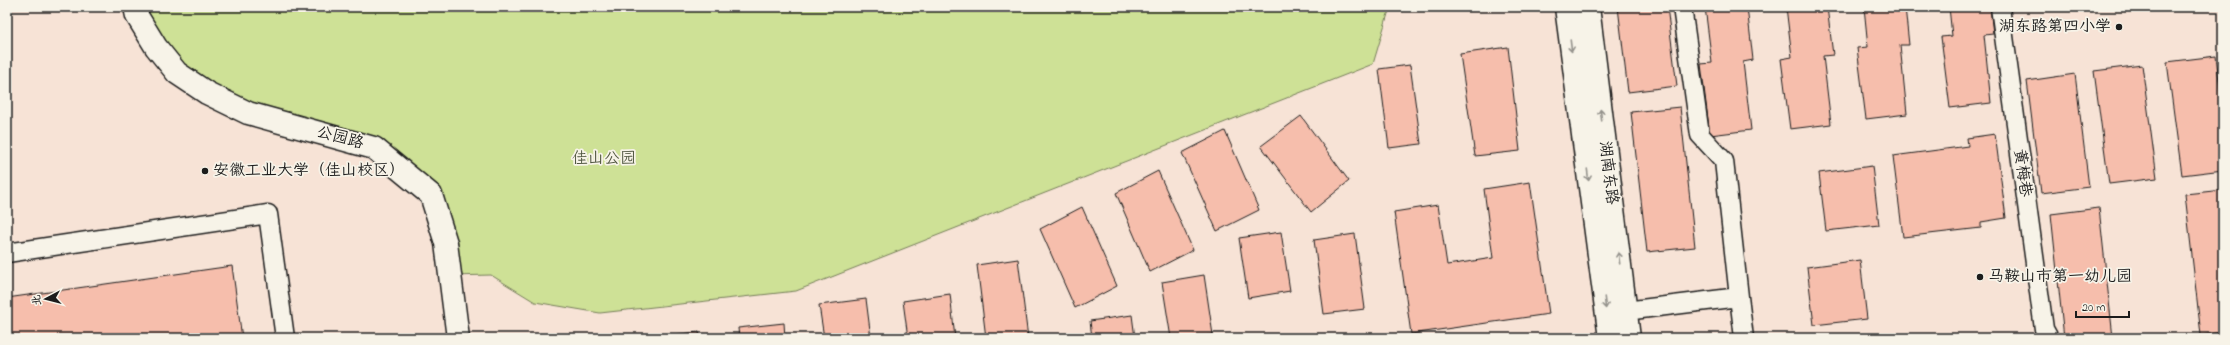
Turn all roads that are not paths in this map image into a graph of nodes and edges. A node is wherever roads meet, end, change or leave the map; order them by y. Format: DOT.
graph roads {
  1 [pos="135,7"];
  2 [pos="1566,7"];
  3 [pos="1588,7"];
  4 [pos="1682,7"];
  5 [pos="2000,7"];
  6 [pos="7,253"];
  7 [pos="1739,297"];
  8 [pos="1625,311"];
  9 [pos="285,338"];
  10 [pos="458,338"];
  11 [pos="1610,338"];
  12 [pos="1629,338"];
  13 [pos="1744,338"];
  14 [pos="2049,338"];
  1 -- 10 [label="main road, 公园路"];
  2 -- 11 [label="main road, one-way"];
  8 -- 3 [label="main road, 湖南东路, one-way"];
  4 -- 7 [label="street"];
  5 -- 14 [label="street, 黄梅巷"];
  6 -- 9 [label="street"];
  7 -- 8 [label="street"];
  7 -- 13 [label="street"];
  8 -- 12 [label="main road, 湖南东路"];
}
